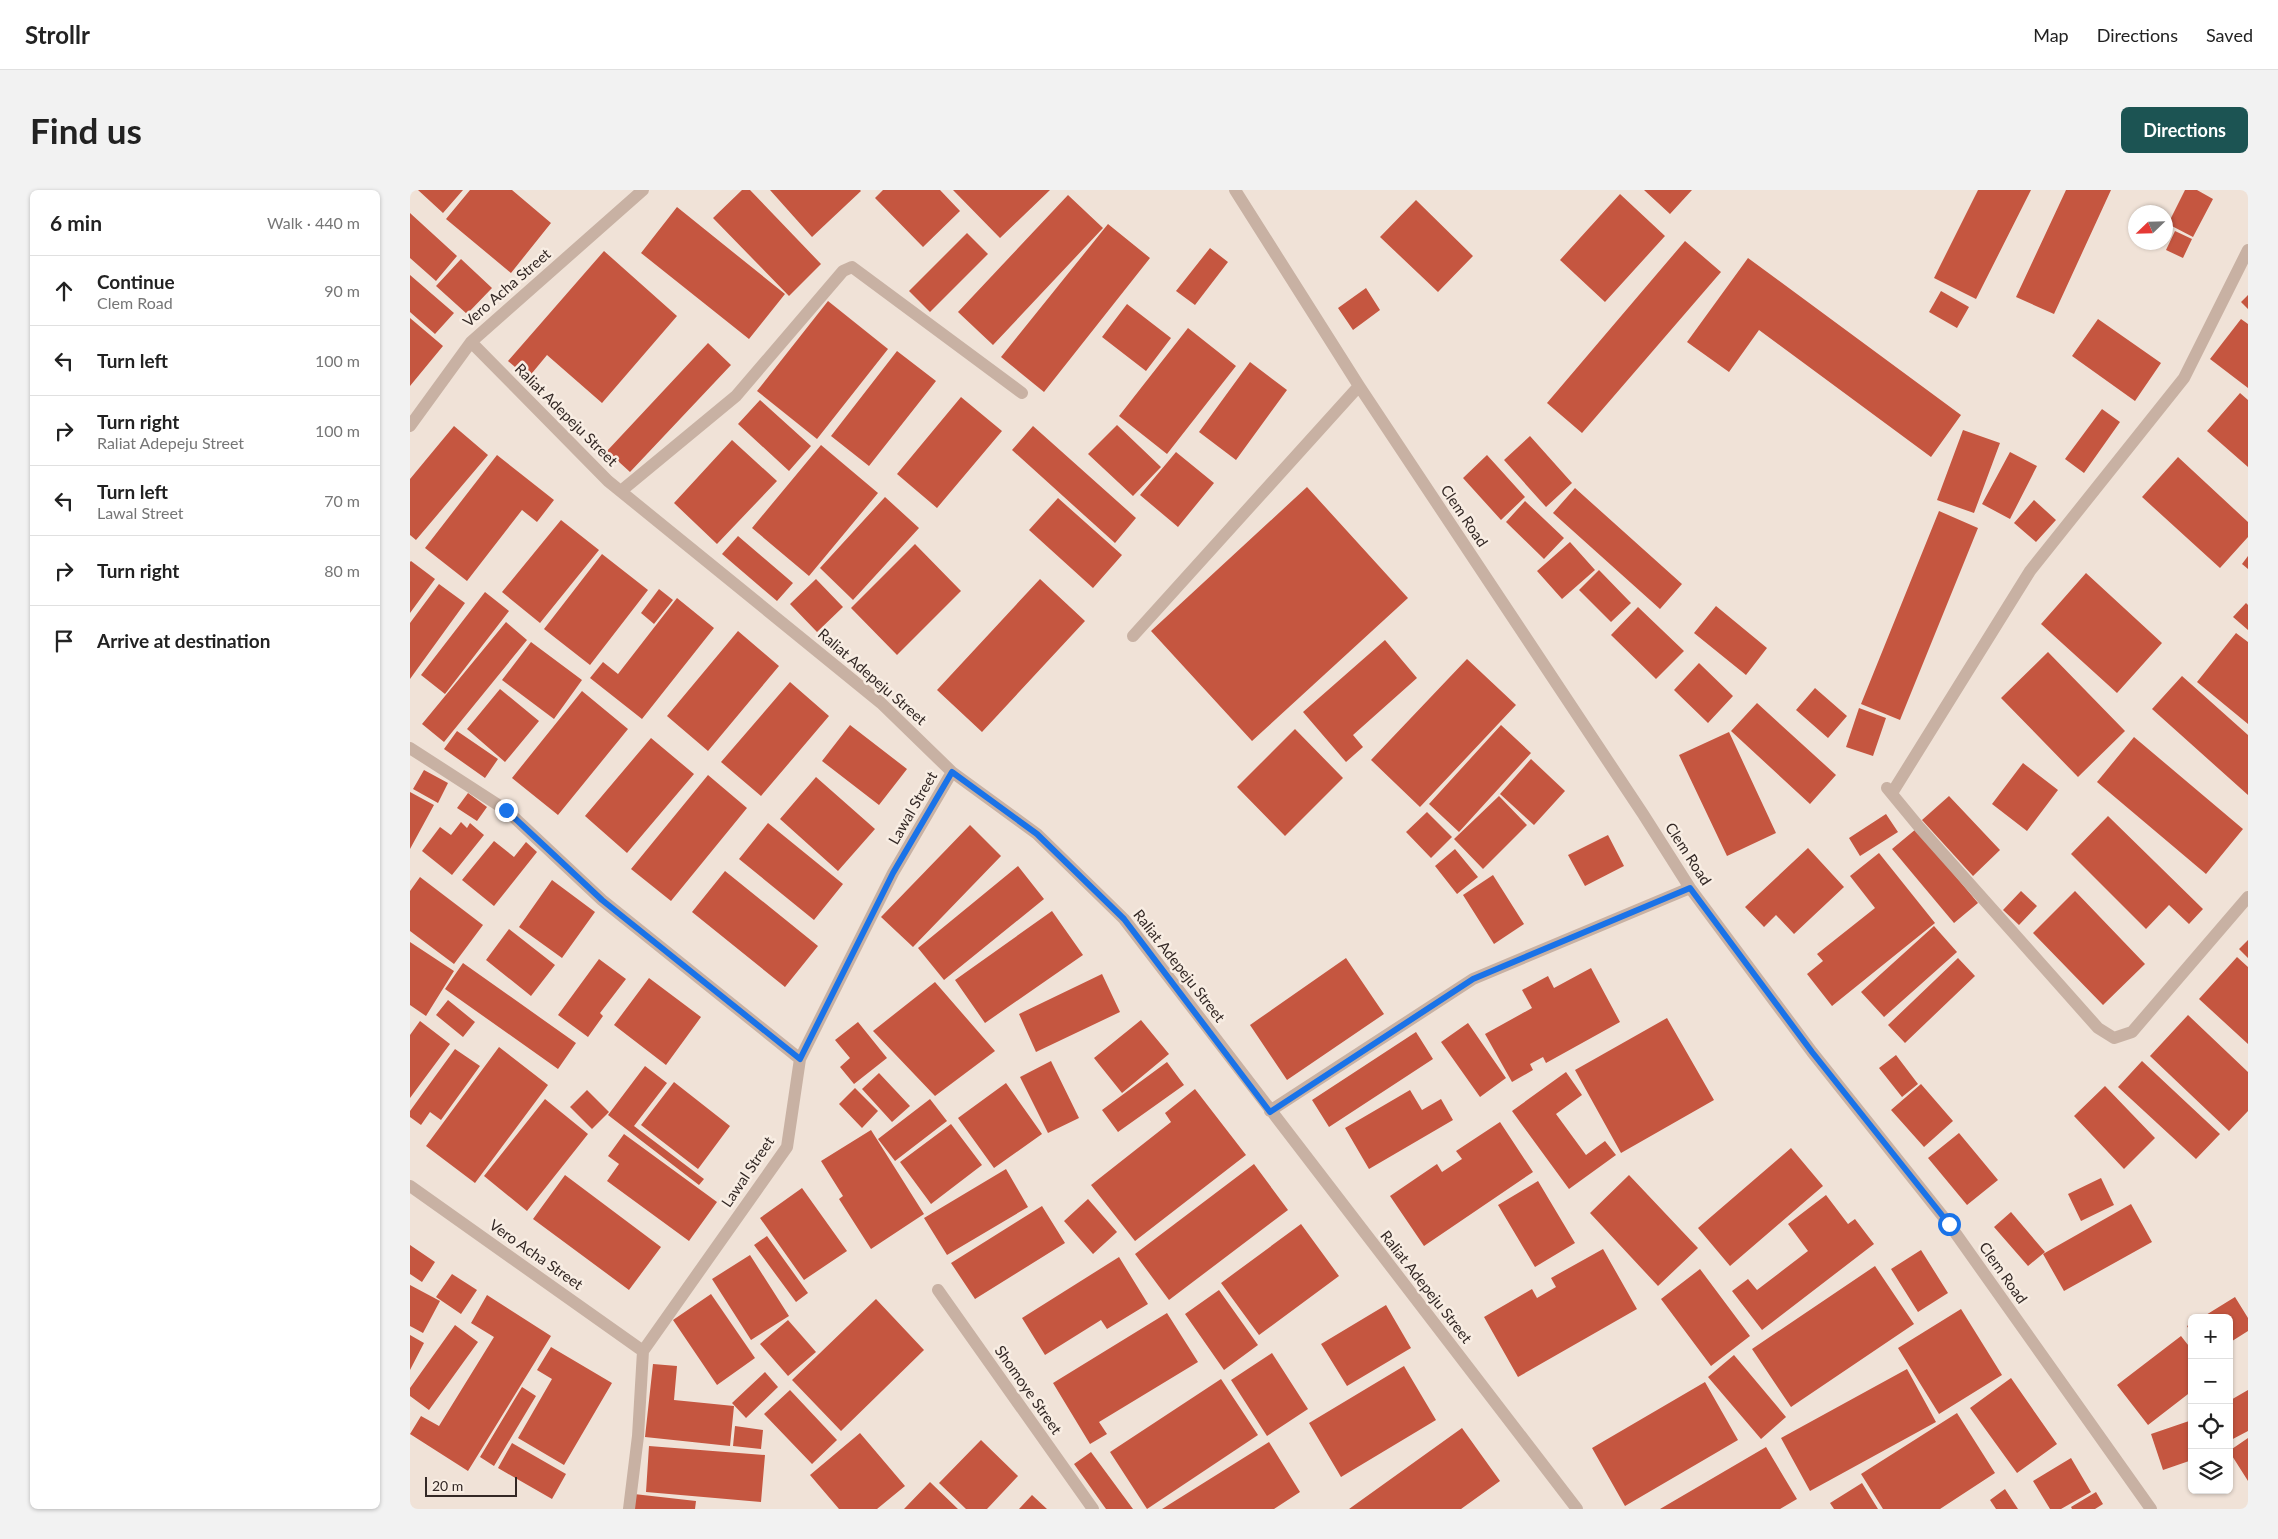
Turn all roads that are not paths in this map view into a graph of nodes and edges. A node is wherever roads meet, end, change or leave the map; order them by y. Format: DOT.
graph roads {
  1 [pos="644,190"];
  2 [pos="1235,190"];
  3 [pos="2248,250"];
  4 [pos="471,342"];
  5 [pos="1360,386"];
  6 [pos="1022,393"];
  7 [pos="410,426"];
  8 [pos="621,491"];
  9 [pos="1133,636"];
  10 [pos="410,748"];
  11 [pos="952,772"];
  12 [pos="1690,888"];
  13 [pos="2248,897"];
  14 [pos="800,1059"];
  15 [pos="1270,1112"];
  16 [pos="410,1186"];
  17 [pos="938,1290"];
  18 [pos="643,1351"];
  19 [pos="629,1509"];
  20 [pos="1092,1509"];
  21 [pos="1578,1509"];
  22 [pos="2151,1509"];
  1 -- 4 [label="street, Vero Acha Street"];
  2 -- 5 [label="street, Clem Road"];
  3 -- 13 [label="street"];
  4 -- 7 [label="street, Vero Acha Street"];
  4 -- 8 [label="street, Raliat Adepeju Street"];
  5 -- 9 [label="street"];
  5 -- 12 [label="street, Clem Road"];
  6 -- 8 [label="street"];
  8 -- 11 [label="street, Raliat Adepeju Street"];
  10 -- 14 [label="street"];
  11 -- 14 [label="street, Lawal Street"];
  11 -- 15 [label="street, Raliat Adepeju Street"];
  12 -- 15 [label="street"];
  12 -- 22 [label="street, Clem Road"];
  14 -- 18 [label="street, Lawal Street"];
  15 -- 21 [label="street, Raliat Adepeju Street"];
  16 -- 18 [label="street, Vero Acha Street"];
  17 -- 20 [label="street, Shomoye Street"];
  18 -- 19 [label="street"];
}
